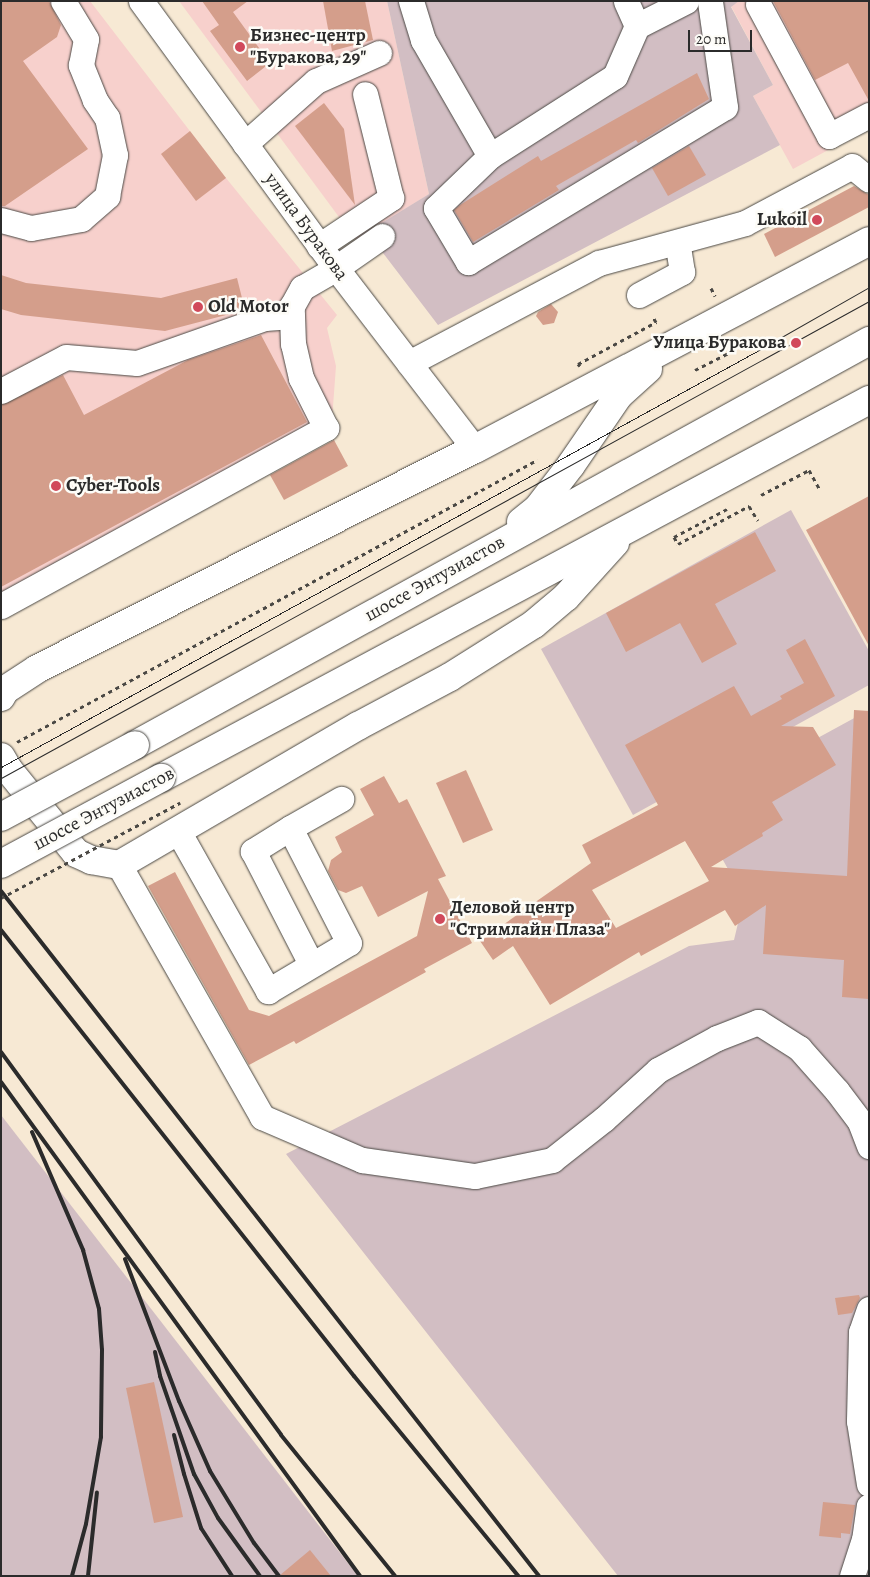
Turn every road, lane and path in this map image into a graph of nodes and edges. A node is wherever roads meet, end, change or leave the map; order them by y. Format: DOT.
graph roads {
  1 [pos="63,1"];
  2 [pos="141,1"];
  3 [pos="411,1"];
  4 [pos="626,1"];
  5 [pos="686,1"];
  6 [pos="710,1"];
  7 [pos="758,4"];
  8 [pos="637,26"];
  9 [pos="379,53"];
  10 [pos="365,94"];
  11 [pos="869,115"];
  12 [pos="245,144"];
  13 [pos="490,156"];
  14 [pos="869,180"];
  15 [pos="1,220"];
  16 [pos="382,236"];
  17 [pos="869,241"];
  18 [pos="677,242"];
  19 [pos="319,246"];
  20 [pos="336,268"];
  21 [pos="639,295"];
  22 [pos="292,316"];
  23 [pos="653,317"];
  24 [pos="646,328"];
  25 [pos="869,340"];
  26 [pos="680,341"];
  27 [pos="730,352"];
  28 [pos="409,363"];
  29 [pos="695,370"];
  30 [pos="1,391"];
  31 [pos="869,400"];
  32 [pos="476,449"];
  33 [pos="537,460"];
  34 [pos="819,488"];
  35 [pos="761,495"];
  36 [pos="727,509"];
  37 [pos="758,522"];
  38 [pos="624,532"];
  39 [pos="478,556"];
  40 [pos="1,606"];
  41 [pos="1,697"];
  42 [pos="5,752"];
  43 [pos="341,799"];
  44 [pos="180,803"];
  45 [pos="1,817"];
  46 [pos="290,828"];
  47 [pos="178,831"];
  48 [pos="1,864"];
  49 [pos="119,865"];
  50 [pos="1,898"];
  51 [pos="310,962"];
  52 [pos="869,1146"];
  53 [pos="869,1310"];
  54 [pos="869,1484"];
  55 [pos="869,1506"];
  56 [pos="852,1576"];
  1 -- 15 [label="street"];
  2 -- 12 [label="street, улица Буракова"];
  3 -- 13 [label="street"];
  4 -- 8 [label="street"];
  5 -- 8 [label="street"];
  6 -- 13 [label="street"];
  7 -- 11 [label="street"];
  8 -- 13 [label="street"];
  9 -- 12 [label="street"];
  10 -- 19 [label="street"];
  12 -- 19 [label="street, улица Буракова"];
  14 -- 18 [label="street"];
  16 -- 20 [label="street"];
  17 -- 26 [label="main road"];
  18 -- 21 [label="street"];
  18 -- 28 [label="street"];
  19 -- 20 [label="street, улица Буракова"];
  20 -- 22 [label="street"];
  20 -- 28 [label="street, улица Буракова"];
  22 -- 30 [label="street"];
  22 -- 40 [label="street"];
  23 -- 24 [label="path"];
  25 -- 39 [label="main road, шоссе Энтузиастов"];
  26 -- 32 [label="main road"];
  26 -- 39 [label="main road"];
  27 -- 29 [label="path"];
  28 -- 32 [label="street, улица Буракова"];
  31 -- 38 [label="main road, шоссе Энтузиастов"];
  32 -- 41 [label="main road"];
  33 -- 42 [label="path"];
  34 -- 35 [label="path"];
  36 -- 37 [label="path"];
  38 -- 47 [label="main road"];
  38 -- 48 [label="main road, шоссе Энтузиастов, bridge"];
  39 -- 45 [label="main road, шоссе Энтузиастов, bridge"];
  42 -- 49 [label="main road"];
  43 -- 46 [label="street"];
  44 -- 50 [label="path, bridge"];
  46 -- 47 [label="street"];
  46 -- 51 [label="street"];
  47 -- 49 [label="main road"];
  49 -- 52 [label="street"];
  53 -- 54 [label="street"];
  55 -- 56 [label="street"];
}
